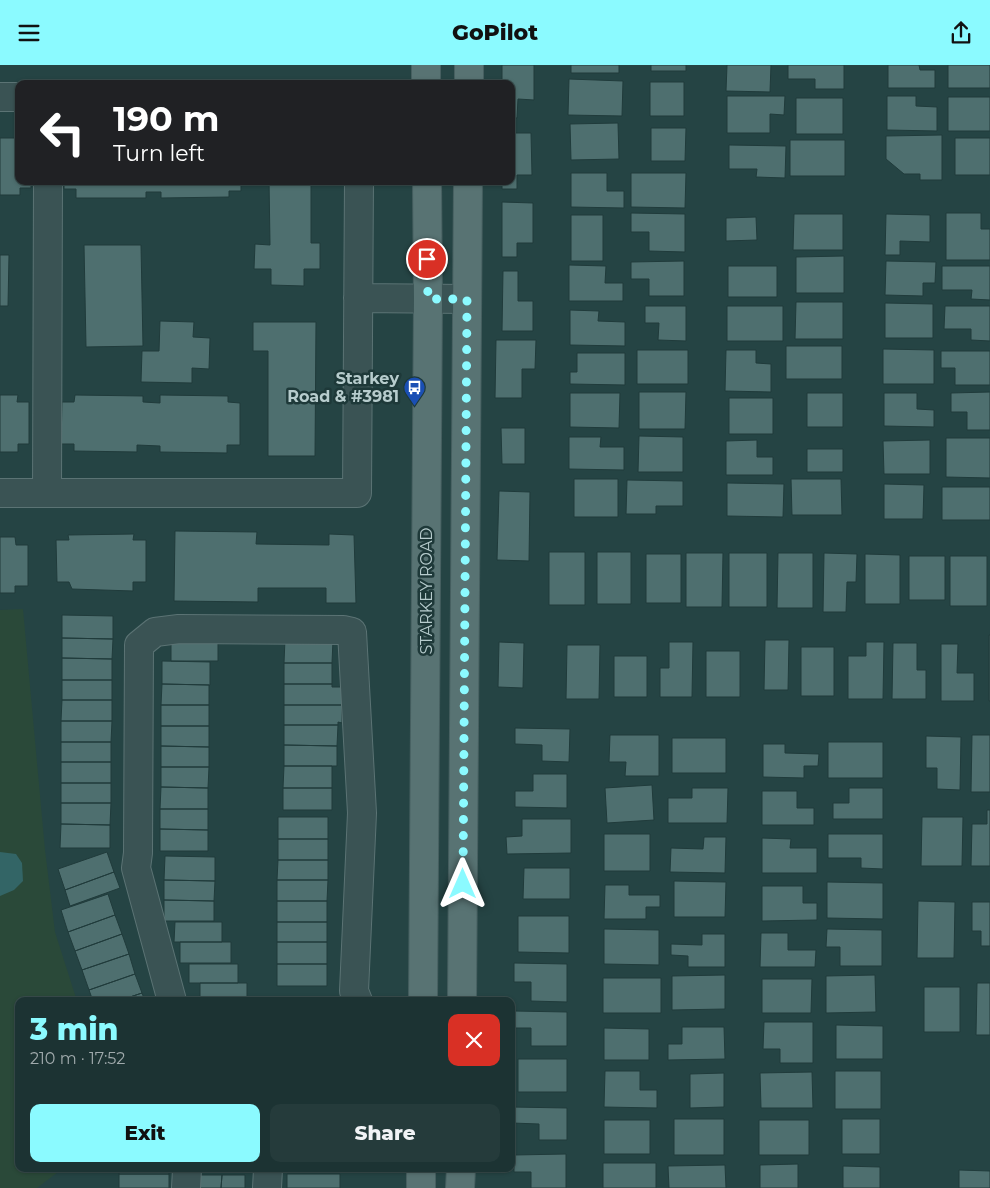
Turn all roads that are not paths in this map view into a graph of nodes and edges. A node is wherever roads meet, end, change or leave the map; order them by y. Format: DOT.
graph roads {
  1 [pos="426,65"];
  2 [pos="469,65"];
  3 [pos="426,80"];
  4 [pos="469,80"];
  5 [pos="0,97"];
  6 [pos="15,97"];
  7 [pos="48,185"];
  8 [pos="359,185"];
  9 [pos="427,185"];
  10 [pos="468,185"];
  11 [pos="358,298"];
  12 [pos="428,299"];
  13 [pos="467,299"];
  14 [pos="0,493"];
  15 [pos="47,493"];
  16 [pos="171,997"];
  17 [pos="356,997"];
  18 [pos="423,997"];
  19 [pos="462,997"];
  20 [pos="187,1172"];
  21 [pos="268,1172"];
  22 [pos="421,1172"];
  23 [pos="461,1172"];
  24 [pos="186,1188"];
  25 [pos="267,1188"];
  26 [pos="421,1188"];
  27 [pos="460,1188"];
  1 -- 3 [label="main road"];
  2 -- 4 [label="main road"];
  5 -- 6 [label="lane"];
  7 -- 15 [label="lane"];
  8 -- 11 [label="lane"];
  9 -- 12 [label="main road, STARKEY ROAD"];
  10 -- 13 [label="main road"];
  11 -- 12 [label="lane"];
  11 -- 15 [label="lane"];
  12 -- 13 [label="lane"];
  12 -- 18 [label="main road, STARKEY ROAD"];
  13 -- 19 [label="main road"];
  14 -- 15 [label="lane"];
  16 -- 17 [label="lane"];
  20 -- 24 [label="lane"];
  21 -- 25 [label="lane"];
  22 -- 26 [label="main road"];
  23 -- 27 [label="main road"];
}
